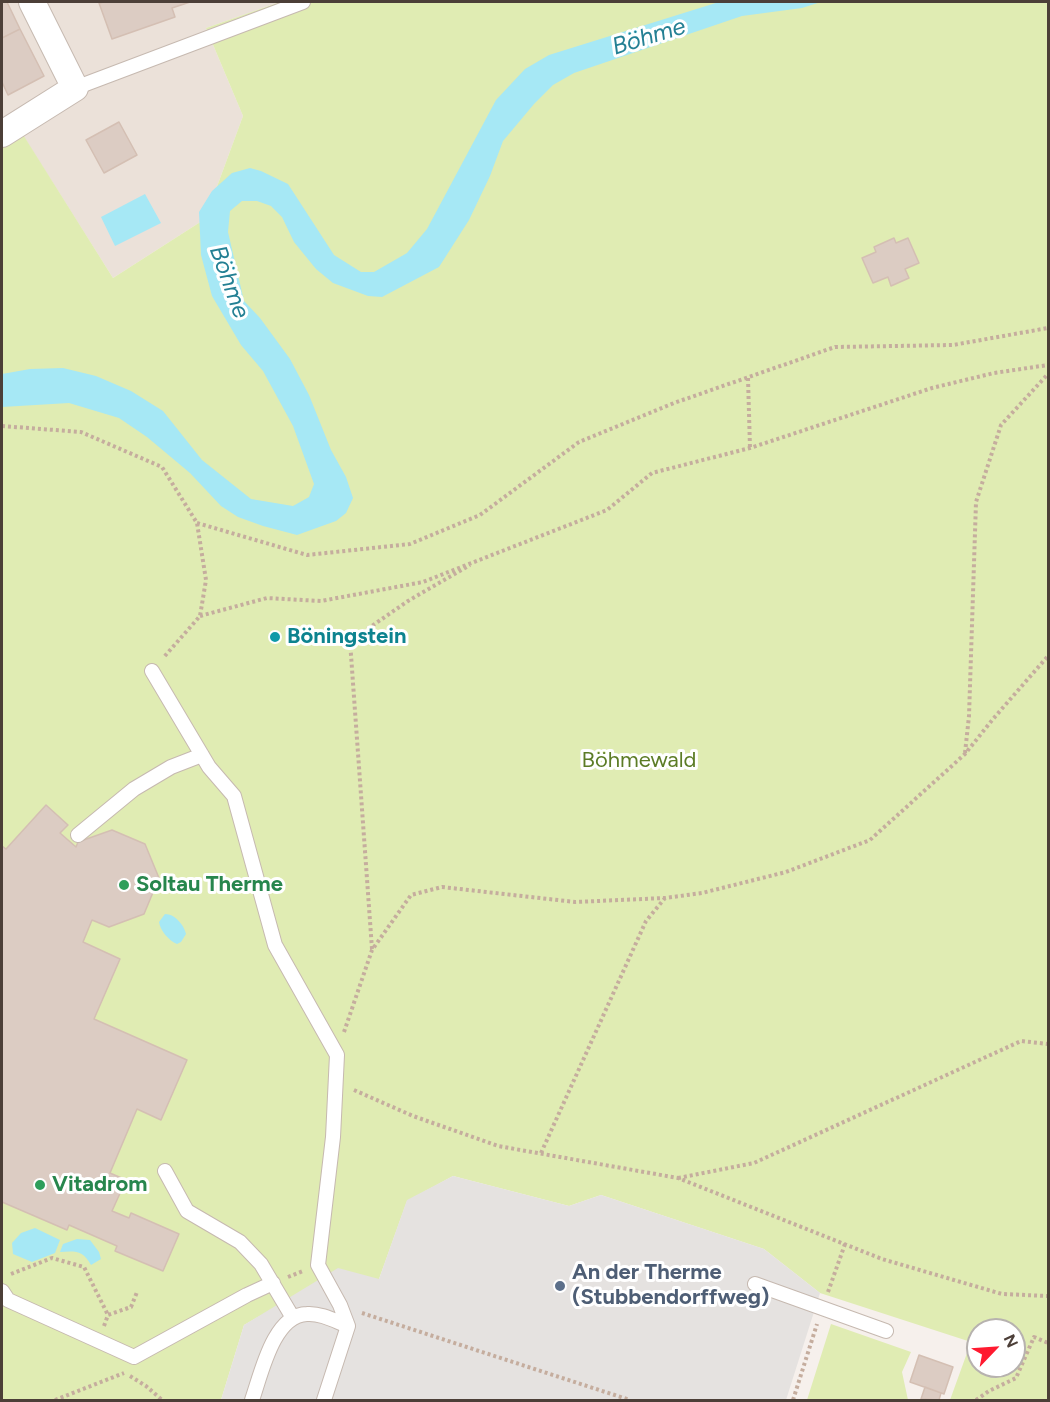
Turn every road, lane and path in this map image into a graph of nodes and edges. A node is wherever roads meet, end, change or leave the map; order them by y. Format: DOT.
graph roads {
  1 [pos="32,2"];
  2 [pos="303,2"];
  3 [pos="75,88"];
  4 [pos="2,134"];
  5 [pos="1048,328"];
  6 [pos="1048,366"];
  7 [pos="1048,375"];
  8 [pos="748,378"];
  9 [pos="2,426"];
  10 [pos="750,448"];
  11 [pos="197,524"];
  12 [pos="481,558"];
  13 [pos="200,616"];
  14 [pos="1048,656"];
  15 [pos="152,670"];
  16 [pos="965,754"];
  17 [pos="202,755"];
  18 [pos="78,835"];
  19 [pos="665,898"];
  20 [pos="372,950"];
  21 [pos="1048,1044"];
  22 [pos="337,1055"];
  23 [pos="336,1082"];
  24 [pos="541,1153"];
  25 [pos="165,1172"];
  26 [pos="678,1178"];
  27 [pos="845,1244"];
  28 [pos="318,1265"];
  29 [pos="2,1278"];
  30 [pos="273,1283"];
  31 [pos="755,1284"];
  32 [pos="2,1291"];
  33 [pos="136,1292"];
  34 [pos="1048,1296"];
  35 [pos="340,1305"];
  36 [pos="823,1308"];
  37 [pos="108,1315"];
  38 [pos="293,1318"];
  39 [pos="348,1326"];
  40 [pos="885,1331"];
  41 [pos="98,1341"];
  42 [pos="1048,1342"];
  43 [pos="134,1357"];
  44 [pos="125,1373"];
  45 [pos="55,1401"];
  46 [pos="162,1401"];
  47 [pos="252,1401"];
  48 [pos="324,1401"];
  49 [pos="630,1401"];
  50 [pos="793,1401"];
  51 [pos="976,1401"];
  1 -- 3 [label="street"];
  2 -- 3 [label="lane"];
  3 -- 4 [label="street"];
  5 -- 8 [label="path"];
  6 -- 10 [label="path"];
  7 -- 16 [label="path"];
  8 -- 10 [label="path"];
  8 -- 11 [label="path"];
  9 -- 11 [label="path"];
  10 -- 12 [label="path"];
  11 -- 13 [label="path"];
  12 -- 13 [label="path"];
  12 -- 20 [label="path"];
  13 -- 15 [label="path"];
  14 -- 16 [label="path"];
  15 -- 17 [label="lane"];
  16 -- 19 [label="path"];
  17 -- 18 [label="lane"];
  17 -- 22 [label="lane"];
  19 -- 20 [label="path"];
  19 -- 24 [label="path"];
  20 -- 22 [label="path"];
  21 -- 26 [label="path"];
  22 -- 23 [label="lane"];
  23 -- 24 [label="path"];
  23 -- 28 [label="lane"];
  24 -- 26 [label="path"];
  25 -- 30 [label="lane"];
  26 -- 27 [label="path"];
  27 -- 34 [label="path"];
  27 -- 36 [label="path"];
  28 -- 30 [label="path"];
  28 -- 35 [label="lane"];
  29 -- 37 [label="path"];
  30 -- 38 [label="lane"];
  30 -- 43 [label="lane"];
  31 -- 36 [label="lane"];
  32 -- 41 [label="lane"];
  33 -- 37 [label="path"];
  35 -- 39 [label="lane"];
  35 -- 49 [label="path"];
  36 -- 40 [label="lane"];
  36 -- 50 [label="path"];
  37 -- 41 [label="path"];
  38 -- 39 [label="lane"];
  38 -- 47 [label="lane"];
  39 -- 48 [label="lane"];
  41 -- 43 [label="lane"];
  42 -- 51 [label="path"];
  43 -- 44 [label="path"];
  44 -- 45 [label="path"];
  44 -- 46 [label="path"];
}
